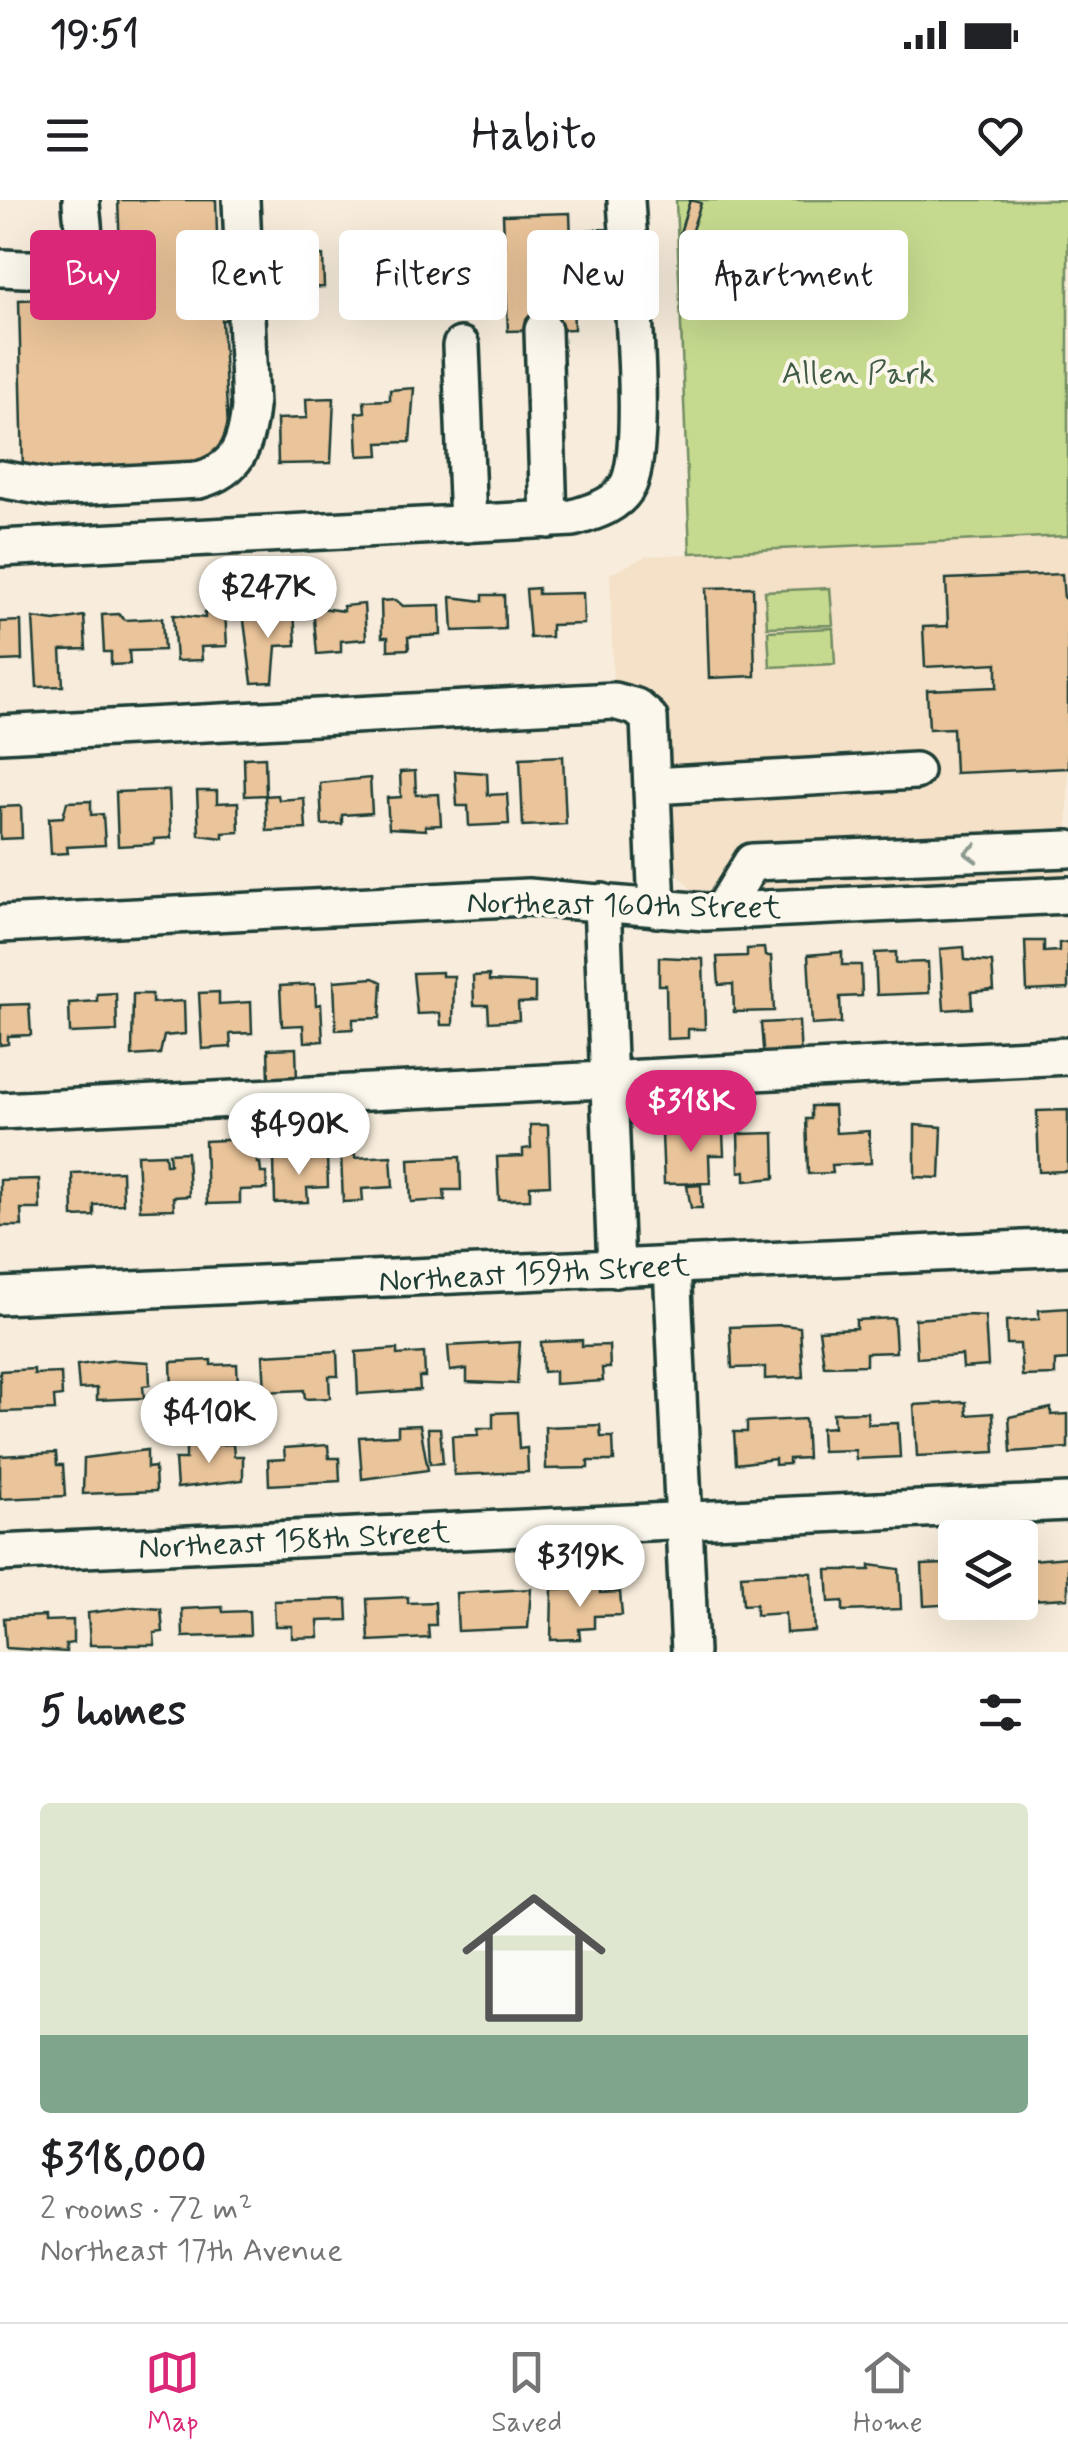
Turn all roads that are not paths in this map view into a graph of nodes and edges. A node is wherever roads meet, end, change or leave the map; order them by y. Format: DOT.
graph roads {
  1 [pos="80,200"];
  2 [pos="241,200"];
  3 [pos="626,200"];
  4 [pos="627,230"];
  5 [pos="0,268"];
  6 [pos="631,320"];
  7 [pos="543,330"];
  8 [pos="461,346"];
  9 [pos="0,478"];
  10 [pos="550,520"];
  11 [pos="468,524"];
  12 [pos="0,548"];
  13 [pos="0,734"];
  14 [pos="915,772"];
  15 [pos="652,786"];
  16 [pos="1068,849"];
  17 [pos="1068,895"];
  18 [pos="602,902"];
  19 [pos="658,909"];
  20 [pos="722,911"];
  21 [pos="0,924"];
  22 [pos="1068,1056"];
  23 [pos="609,1080"];
  24 [pos="0,1111"];
  25 [pos="1068,1247"];
  26 [pos="672,1266"];
  27 [pos="616,1269"];
  28 [pos="0,1296"];
  29 [pos="1068,1502"];
  30 [pos="684,1521"];
  31 [pos="0,1552"];
  32 [pos="690,1652"];
  1 -- 5 [label="street"];
  2 -- 9 [label="street"];
  3 -- 4 [label="street"];
  6 -- 10 [label="street"];
  7 -- 10 [label="street"];
  8 -- 11 [label="street"];
  10 -- 11 [label="street"];
  11 -- 12 [label="street"];
  13 -- 15 [label="street"];
  14 -- 15 [label="street"];
  15 -- 19 [label="street"];
  16 -- 20 [label="street, one-way"];
  17 -- 20 [label="street, Northeast 160th Street"];
  18 -- 19 [label="street, Northeast 160th Street"];
  18 -- 21 [label="street, Northeast 160th Street"];
  18 -- 23 [label="street"];
  19 -- 20 [label="street, Northeast 160th Street"];
  22 -- 23 [label="street"];
  23 -- 24 [label="street"];
  23 -- 27 [label="street"];
  25 -- 26 [label="street, Northeast 159th Street"];
  26 -- 27 [label="street, Northeast 159th Street"];
  26 -- 30 [label="street"];
  27 -- 28 [label="street, Northeast 159th Street"];
  29 -- 30 [label="street, Northeast 158th Street"];
  30 -- 31 [label="street, Northeast 158th Street"];
  30 -- 32 [label="street"];
}
